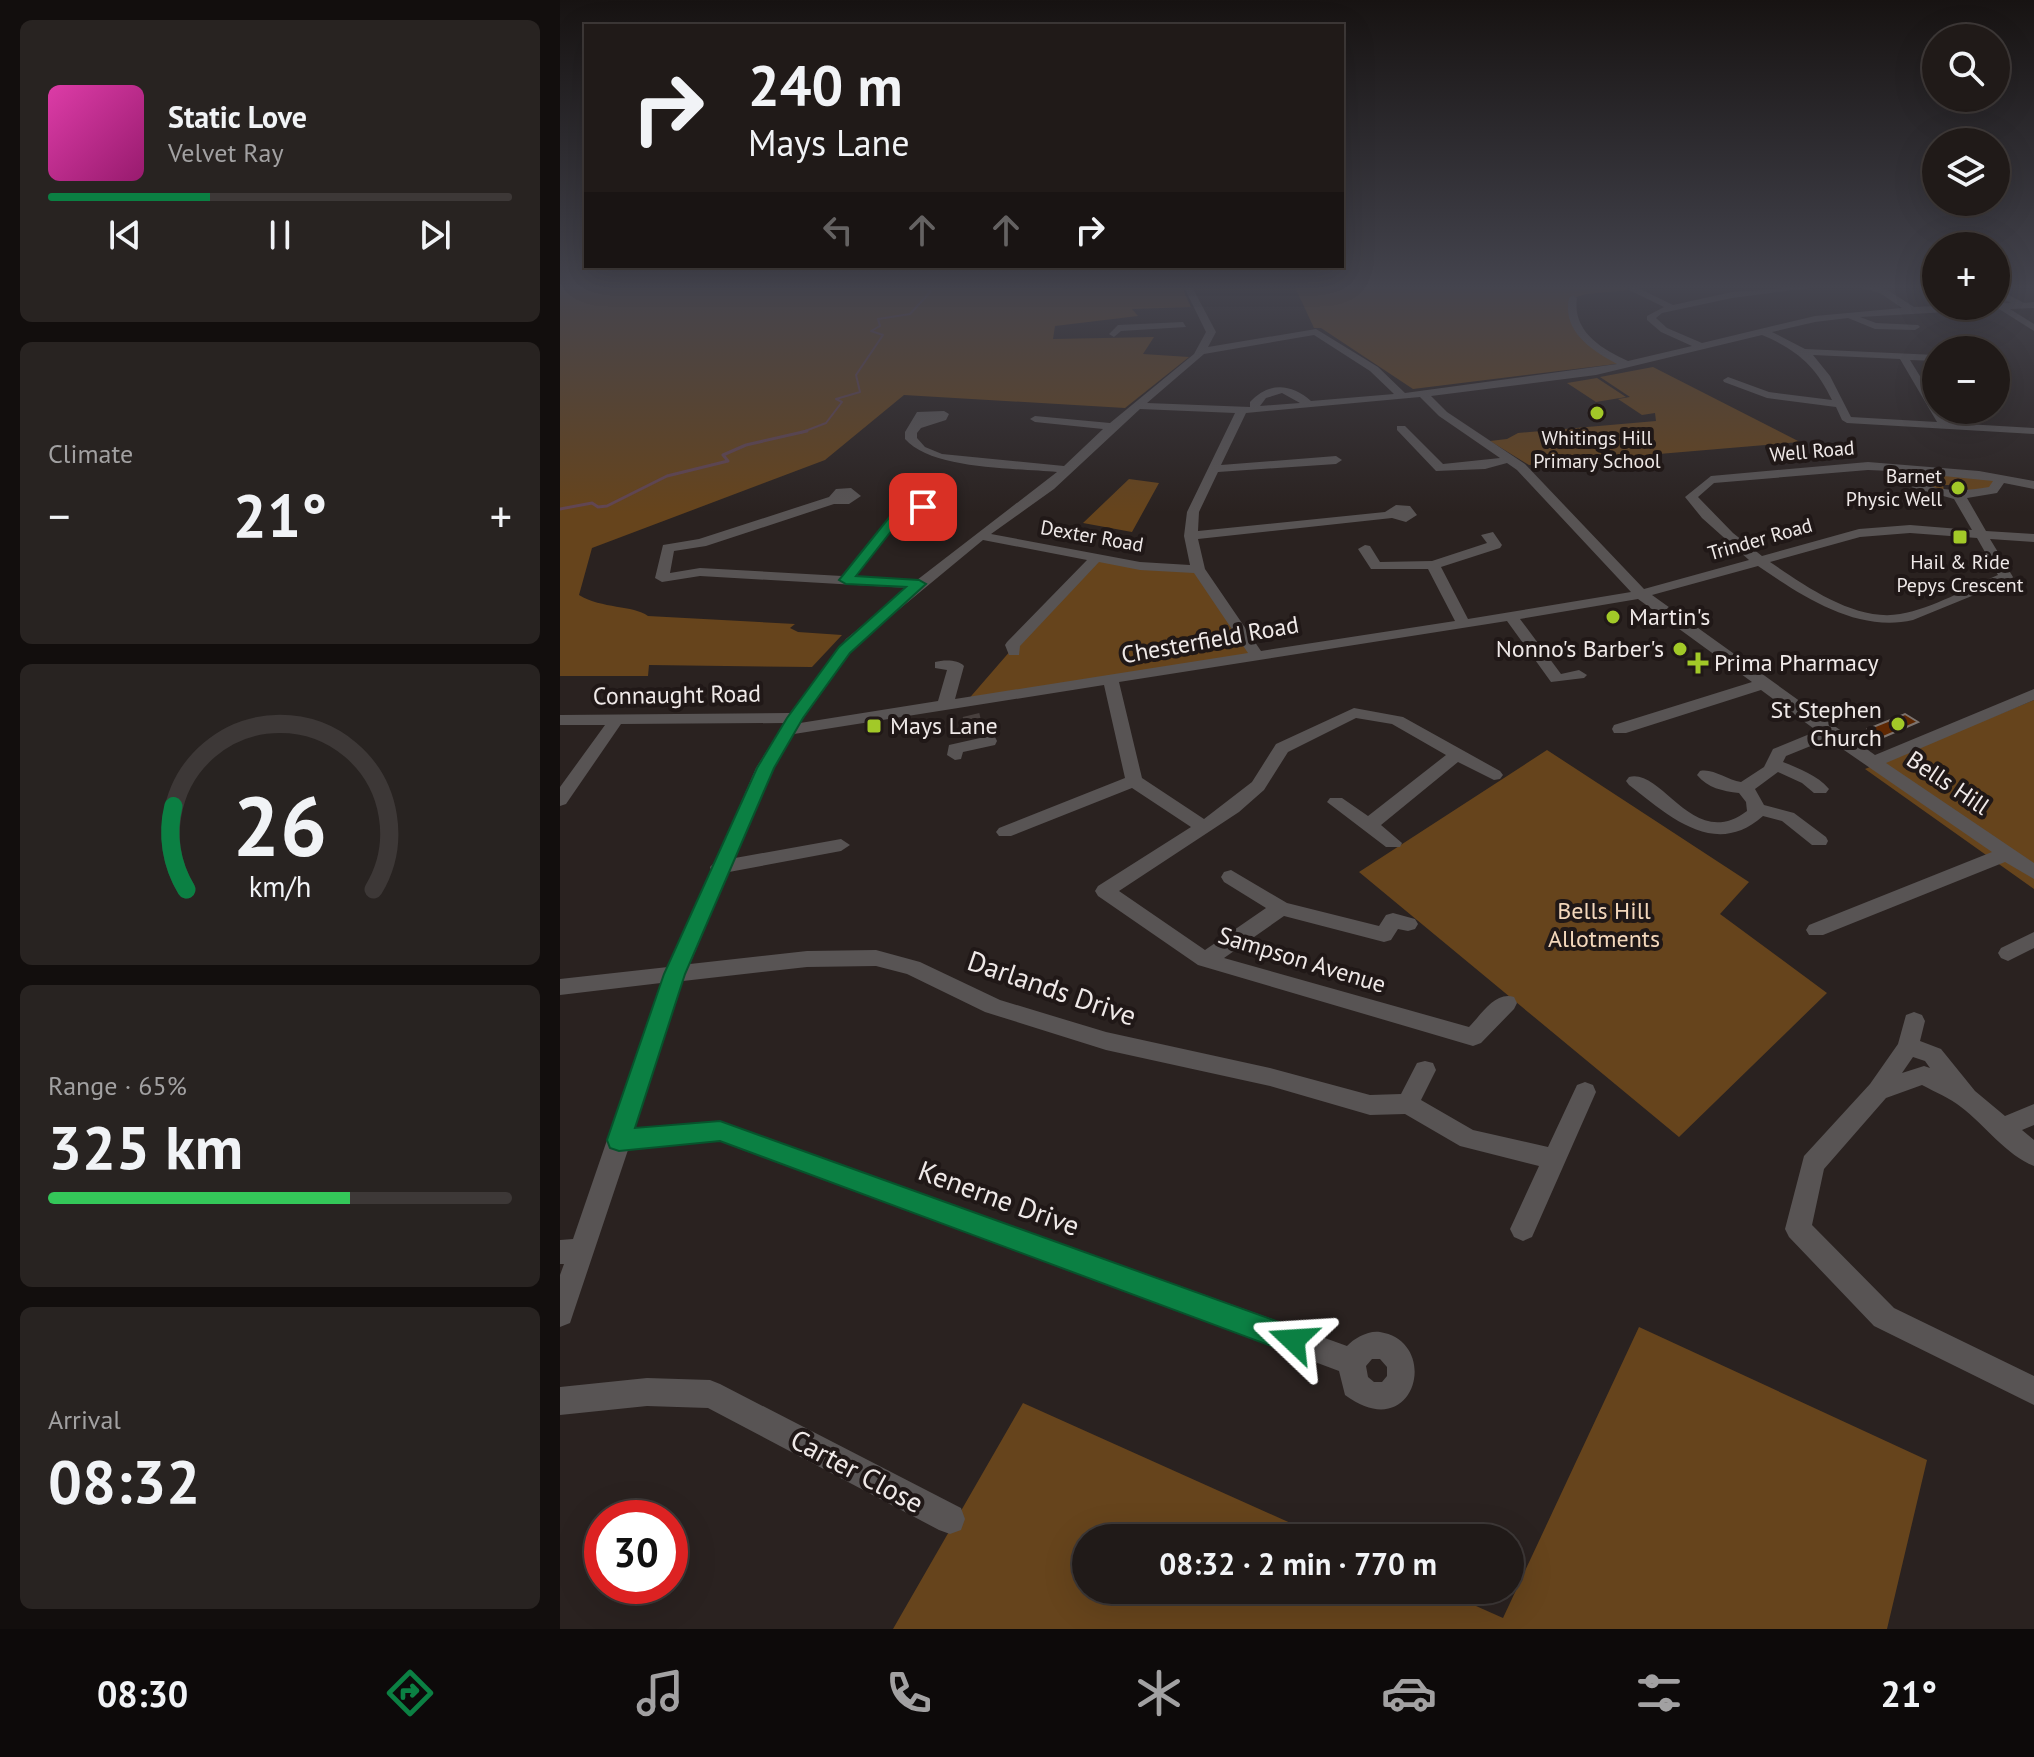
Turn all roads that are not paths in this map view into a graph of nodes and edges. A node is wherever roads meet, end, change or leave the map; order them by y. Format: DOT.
graph roads {
  1 [pos="1190,361"];
  2 [pos="1361,361"];
  3 [pos="1621,361"];
  4 [pos="1644,361"];
  5 [pos="1815,361"];
  6 [pos="1906,361"];
  7 [pos="1628,365"];
  8 [pos="1728,380"];
  9 [pos="1922,387"];
  10 [pos="1423,394"];
  11 [pos="1403,396"];
  12 [pos="1840,404"];
  13 [pos="1137,406"];
  14 [pos="1309,406"];
  15 [pos="1248,410"];
  16 [pos="1035,419"];
  17 [pos="917,426"];
  18 [pos="1945,426"];
  19 [pos="1112,427"];
  20 [pos="1401,428"];
  21 [pos="2034,431"];
  22 [pos="1083,453"];
  23 [pos="1509,459"];
  24 [pos="1336,460"];
  25 [pos="1215,469"];
  26 [pos="1895,469"];
  27 [pos="1068,470"];
  28 [pos="2001,479"];
  29 [pos="2034,485"];
  30 [pos="1050,486"];
  31 [pos="1959,496"];
  32 [pos="833,500"];
  33 [pos="941,508"];
  34 [pos="1390,515"];
  35 [pos="1488,535"];
  36 [pos="1981,535"];
  37 [pos="981,536"];
  38 [pos="1191,536"];
  39 [pos="2034,538"];
  40 [pos="701,543"];
  41 [pos="1365,549"];
  42 [pos="1095,559"];
  43 [pos="1757,560"];
  44 [pos="1433,565"];
  45 [pos="1198,569"];
  46 [pos="700,572"];
  47 [pos="846,580"];
  48 [pos="919,584"];
  49 [pos="1641,594"];
  50 [pos="1512,618"];
  51 [pos="1464,624"];
  52 [pos="1014,652"];
  53 [pos="1258,657"];
  54 [pos="940,665"];
  55 [pos="1579,675"];
  56 [pos="1111,681"];
  57 [pos="1766,683"];
  58 [pos="2034,694"];
  59 [pos="945,706"];
  60 [pos="560,720"];
  61 [pos="616,720"];
  62 [pos="791,724"];
  63 [pos="976,726"];
  64 [pos="1620,729"];
  65 [pos="1829,732"];
  66 [pos="955,755"];
  67 [pos="1456,755"];
  68 [pos="1874,762"];
  69 [pos="1774,764"];
  70 [pos="1494,775"];
  71 [pos="1706,775"];
  72 [pos="1134,781"];
  73 [pos="1635,781"];
  74 [pos="1744,788"];
  75 [pos="1820,789"];
  76 [pos="560,800"];
  77 [pos="1336,802"];
  78 [pos="1758,809"];
  79 [pos="1368,825"];
  80 [pos="1202,826"];
  81 [pos="1005,832"];
  82 [pos="1819,841"];
  83 [pos="1393,843"];
  84 [pos="841,845"];
  85 [pos="2009,853"];
  86 [pos="719,867"];
  87 [pos="2034,872"];
  88 [pos="1231,877"];
  89 [pos="1281,908"];
  90 [pos="1408,924"];
  91 [pos="1816,930"];
  92 [pos="2034,939"];
  93 [pos="2008,953"];
  94 [pos="1205,960"];
  95 [pos="675,974"];
  96 [pos="560,987"];
  97 [pos="1506,1003"];
  98 [pos="1914,1021"];
  99 [pos="1908,1046"];
  100 [pos="1425,1070"];
  101 [pos="1878,1091"];
  102 [pos="1585,1092"];
  103 [pos="1967,1098"];
  104 [pos="1408,1104"];
  105 [pos="2034,1114"];
  106 [pos="2001,1129"];
  107 [pos="619,1140"];
  108 [pos="2034,1155"];
  109 [pos="1555,1159"];
  110 [pos="1523,1229"];
  111 [pos="571,1251"];
  112 [pos="560,1314"];
  113 [pos="1352,1362"];
  114 [pos="2034,1391"];
  115 [pos="560,1401"];
  116 [pos="950,1519"];
  1 -- 13 [label="street"];
  2 -- 11 [label="street"];
  3 -- 7 [label="street"];
  4 -- 7 [label="street"];
  5 -- 12 [label="street"];
  6 -- 9 [label="street"];
  7 -- 10 [label="street"];
  8 -- 12 [label="street"];
  10 -- 11 [label="street"];
  10 -- 23 [label="street, Bells Hill"];
  11 -- 14 [label="street"];
  12 -- 18 [label="street"];
  13 -- 15 [label="street"];
  13 -- 19 [label="street"];
  14 -- 15 [label="street"];
  14 -- 15 [label="street"];
  15 -- 25 [label="street"];
  16 -- 19 [label="street"];
  17 -- 27 [label="street"];
  18 -- 21 [label="street"];
  19 -- 22 [label="street"];
  20 -- 23 [label="street"];
  22 -- 27 [label="street"];
  22 -- 30 [label="street"];
  23 -- 49 [label="street, Bells Hill"];
  24 -- 25 [label="street"];
  25 -- 38 [label="street"];
  26 -- 28 [label="street, Well Road"];
  26 -- 31 [label="street"];
  26 -- 43 [label="street, Well Road"];
  27 -- 30 [label="street"];
  28 -- 29 [label="street, Well Road"];
  28 -- 31 [label="street"];
  30 -- 37 [label="street"];
  31 -- 36 [label="street"];
  32 -- 40 [label="street"];
  33 -- 47 [label="street"];
  34 -- 38 [label="street"];
  35 -- 44 [label="street"];
  36 -- 39 [label="street, Trinder Road"];
  36 -- 43 [label="street, Trinder Road"];
  36 -- 43 [label="street"];
  37 -- 42 [label="street, Dexter Road"];
  37 -- 48 [label="street"];
  38 -- 45 [label="street"];
  40 -- 46 [label="street"];
  40 -- 46 [label="street"];
  41 -- 44 [label="street"];
  42 -- 45 [label="street, Dexter Road"];
  42 -- 52 [label="street"];
  43 -- 49 [label="street, Trinder Road"];
  44 -- 51 [label="street"];
  45 -- 53 [label="street"];
  46 -- 47 [label="street"];
  47 -- 48 [label="street"];
  48 -- 62 [label="street"];
  49 -- 50 [label="street, Chesterfield Road"];
  49 -- 57 [label="street, Bells Hill"];
  50 -- 51 [label="street, Chesterfield Road"];
  50 -- 55 [label="street"];
  51 -- 53 [label="street, Chesterfield Road"];
  53 -- 56 [label="street, Chesterfield Road"];
  54 -- 59 [label="street"];
  56 -- 63 [label="street, Chesterfield Road"];
  56 -- 72 [label="street"];
  57 -- 64 [label="street"];
  57 -- 65 [label="street, Bells Hill"];
  58 -- 68 [label="street"];
  59 -- 62 [label="street, Chesterfield Road"];
  59 -- 63 [label="street, Chesterfield Road"];
  60 -- 61 [label="street, Connaught Road"];
  61 -- 62 [label="street, Connaught Road"];
  61 -- 76 [label="street"];
  62 -- 86 [label="street"];
  63 -- 66 [label="street"];
  65 -- 68 [label="street, Bells Hill"];
  65 -- 69 [label="street"];
  67 -- 70 [label="street"];
  67 -- 79 [label="street"];
  67 -- 80 [label="street"];
  68 -- 85 [label="street, Bells Hill"];
  69 -- 74 [label="street"];
  69 -- 75 [label="street"];
  71 -- 74 [label="street"];
  72 -- 80 [label="street"];
  72 -- 81 [label="street"];
  73 -- 78 [label="street"];
  74 -- 78 [label="street"];
  77 -- 79 [label="street"];
  78 -- 82 [label="street"];
  79 -- 83 [label="street"];
  80 -- 94 [label="street, Sampson Avenue"];
  84 -- 86 [label="street"];
  85 -- 87 [label="street, Bells Hill"];
  85 -- 91 [label="street"];
  86 -- 95 [label="street"];
  88 -- 89 [label="street"];
  89 -- 90 [label="street"];
  89 -- 94 [label="street"];
  92 -- 93 [label="street"];
  94 -- 97 [label="street, Sampson Avenue"];
  95 -- 96 [label="street, Darlands Drive"];
  95 -- 104 [label="street, Darlands Drive"];
  95 -- 107 [label="street"];
  98 -- 99 [label="street"];
  99 -- 101 [label="street"];
  99 -- 103 [label="street"];
  100 -- 104 [label="street"];
  101 -- 103 [label="street"];
  101 -- 114 [label="street"];
  102 -- 109 [label="street"];
  103 -- 106 [label="street"];
  104 -- 109 [label="street"];
  105 -- 106 [label="street"];
  106 -- 108 [label="street"];
  107 -- 111 [label="street"];
  107 -- 113 [label="street, Kenerne Drive"];
  109 -- 110 [label="street"];
  111 -- 112 [label="street"];
  115 -- 116 [label="street, Carter Close"];
}
